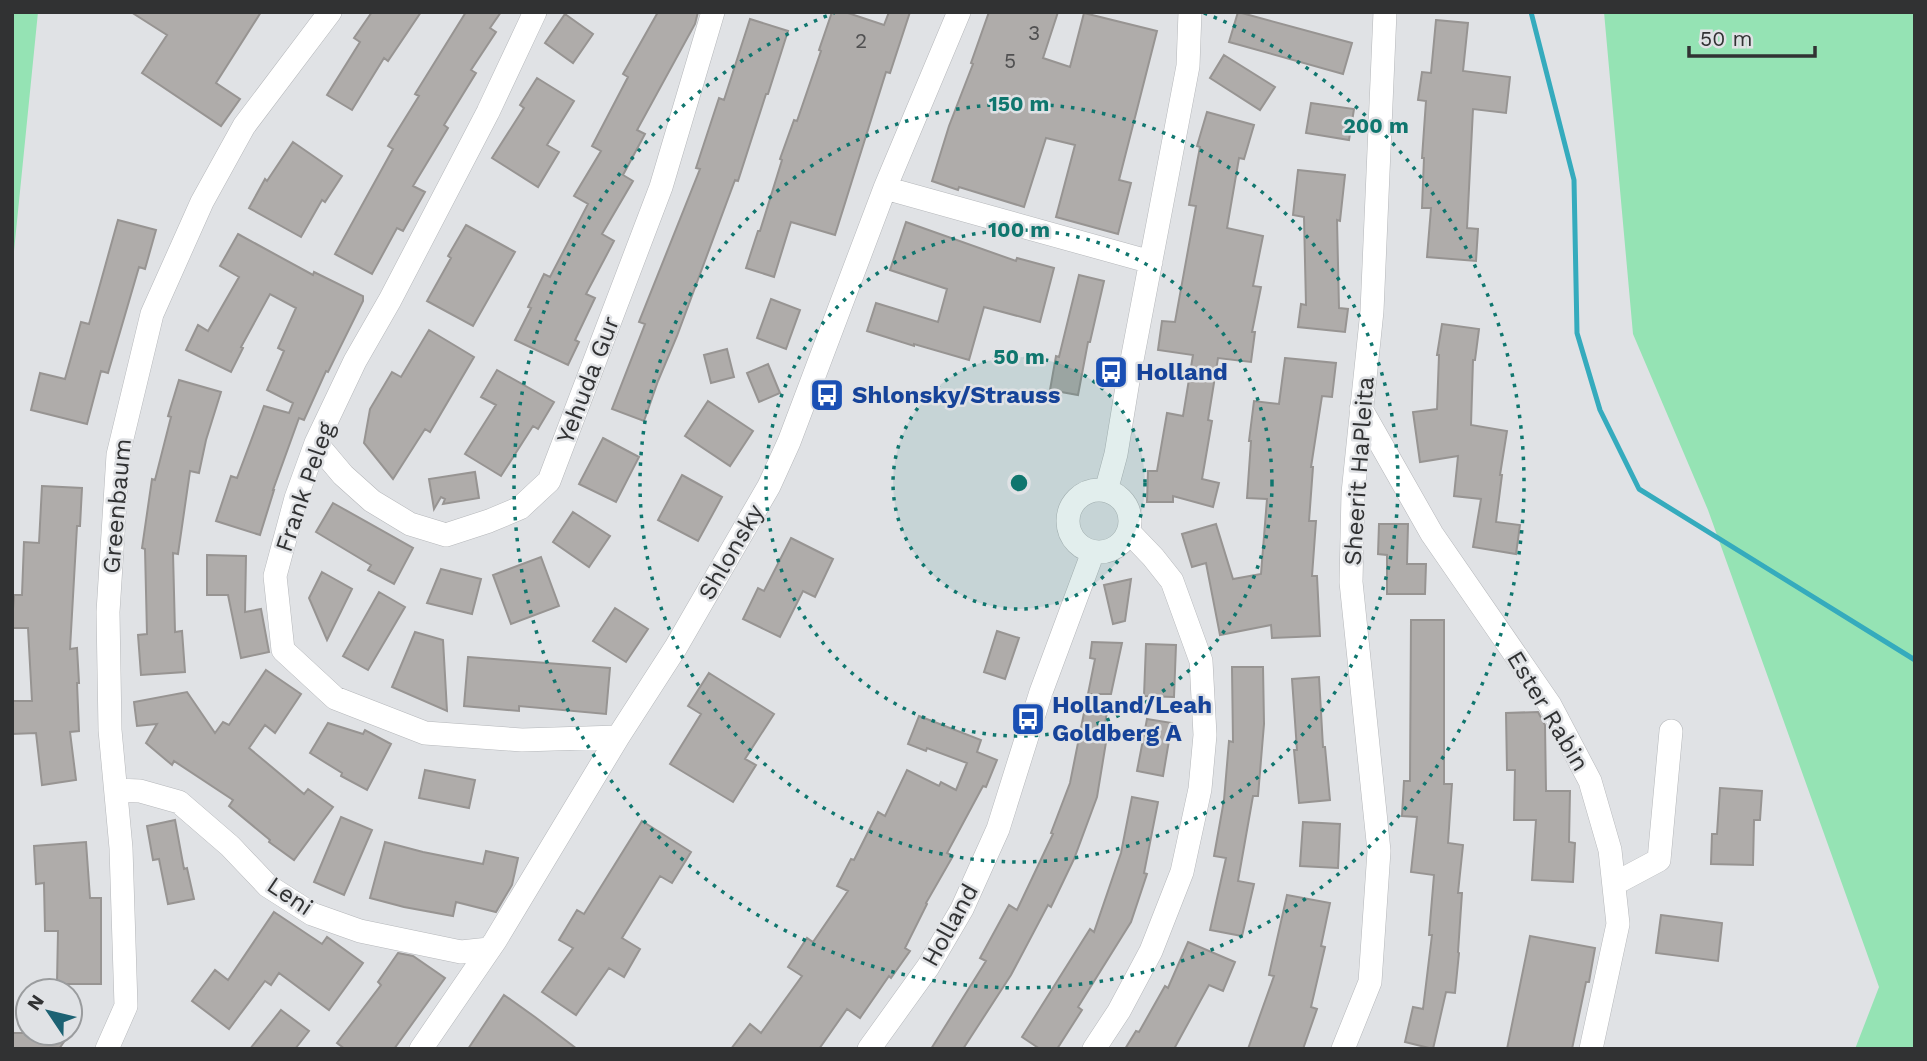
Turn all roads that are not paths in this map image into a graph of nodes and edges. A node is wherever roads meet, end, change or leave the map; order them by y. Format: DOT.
graph roads {
  1 [pos="330,12"];
  2 [pos="536,12"];
  3 [pos="713,12"];
  4 [pos="959,12"];
  5 [pos="1190,12"];
  6 [pos="1385,12"];
  7 [pos="885,188"];
  8 [pos="1150,262"];
  9 [pos="1360,410"];
  10 [pos="316,443"];
  11 [pos="1106,491"];
  12 [pos="1129,532"];
  13 [pos="1093,552"];
  14 [pos="1671,731"];
  15 [pos="618,737"];
  16 [pos="116,790"];
  17 [pos="1614,884"];
  18 [pos="489,950"];
  19 [pos="107,1049"];
  20 [pos="421,1049"];
  21 [pos="869,1049"];
  22 [pos="1094,1049"];
  23 [pos="1343,1049"];
  24 [pos="1591,1049"];
  1 -- 16 [label="street, Greenbaum"];
  2 -- 10 [label="street, Frank Peleg"];
  3 -- 10 [label="street, Yehuda Gur"];
  4 -- 7 [label="street, Shlonsky"];
  5 -- 8 [label="street"];
  6 -- 9 [label="street, Sheerit HaPleita"];
  7 -- 8 [label="street"];
  7 -- 15 [label="street, Shlonsky"];
  8 -- 11 [label="street"];
  9 -- 17 [label="street, Ester Rabin"];
  9 -- 23 [label="street, Sheerit HaPleita"];
  10 -- 15 [label="street, Frank Peleg"];
  11 -- 12 [label="street"];
  11 -- 13 [label="street"];
  12 -- 13 [label="street"];
  12 -- 22 [label="street"];
  13 -- 21 [label="street, Holland"];
  14 -- 17 [label="street"];
  15 -- 18 [label="street, Shlonsky"];
  16 -- 18 [label="street, Leni"];
  16 -- 19 [label="street, Greenbaum"];
  17 -- 24 [label="street, Ester Rabin"];
  18 -- 20 [label="street, Shlonsky"];
}
